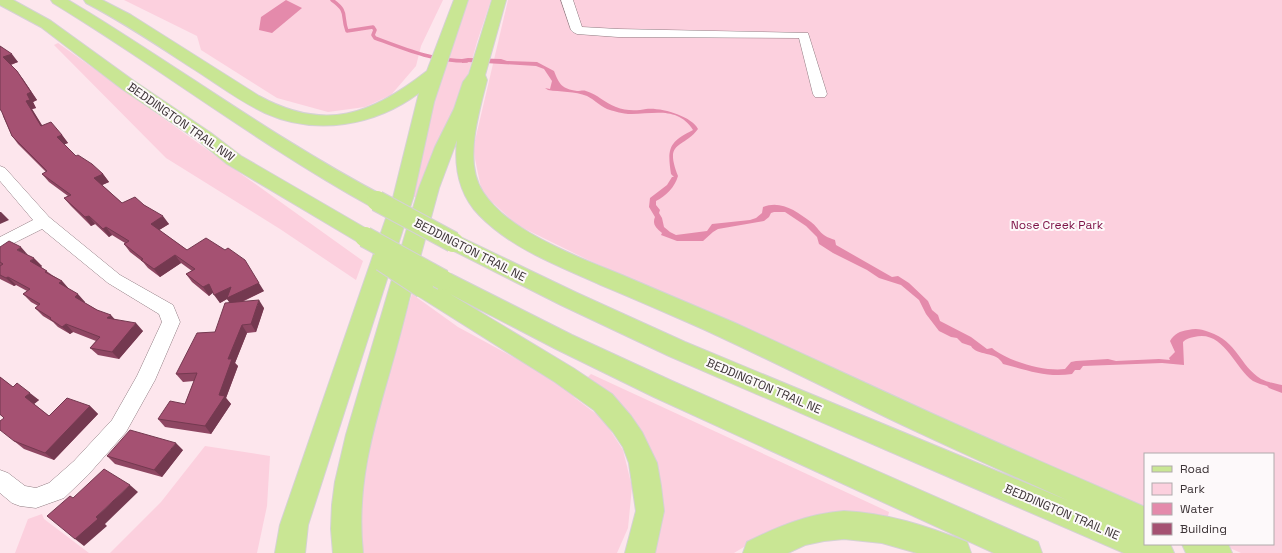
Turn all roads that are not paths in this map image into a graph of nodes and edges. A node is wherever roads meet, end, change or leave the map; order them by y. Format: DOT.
graph roads {
  1 [pos="2,0"];
  2 [pos="58,0"];
  3 [pos="91,0"];
  4 [pos="461,0"];
  5 [pos="499,0"];
  6 [pos="567,0"];
  7 [pos="434,73"];
  8 [pos="477,75"];
  9 [pos="820,94"];
  10 [pos="0,171"];
  11 [pos="44,221"];
  12 [pos="0,244"];
  13 [pos="433,284"];
  14 [pos="0,480"];
  15 [pos="1144,521"];
  16 [pos="1199,545"];
  17 [pos="344,547"];
  18 [pos="290,553"];
  19 [pos="640,553"];
  20 [pos="758,553"];
  21 [pos="956,553"];
  22 [pos="1027,553"];
  23 [pos="1159,553"];
  24 [pos="1217,553"];
  1 -- 13 [label="main road, BEDDINGTON TRAIL NW, bridge"];
  2 -- 23 [label="main road, BEDDINGTON TRAIL NE, bridge"];
  3 -- 7 [label="main road"];
  4 -- 7 [label="main road"];
  5 -- 8 [label="main road"];
  6 -- 9 [label="street"];
  7 -- 18 [label="main road"];
  8 -- 15 [label="main road"];
  8 -- 17 [label="main road"];
  10 -- 11 [label="street"];
  11 -- 12 [label="street"];
  11 -- 14 [label="street"];
  13 -- 19 [label="main road"];
  13 -- 22 [label="main road"];
  16 -- 24 [label="main road"];
  20 -- 21 [label="main road"];
}
